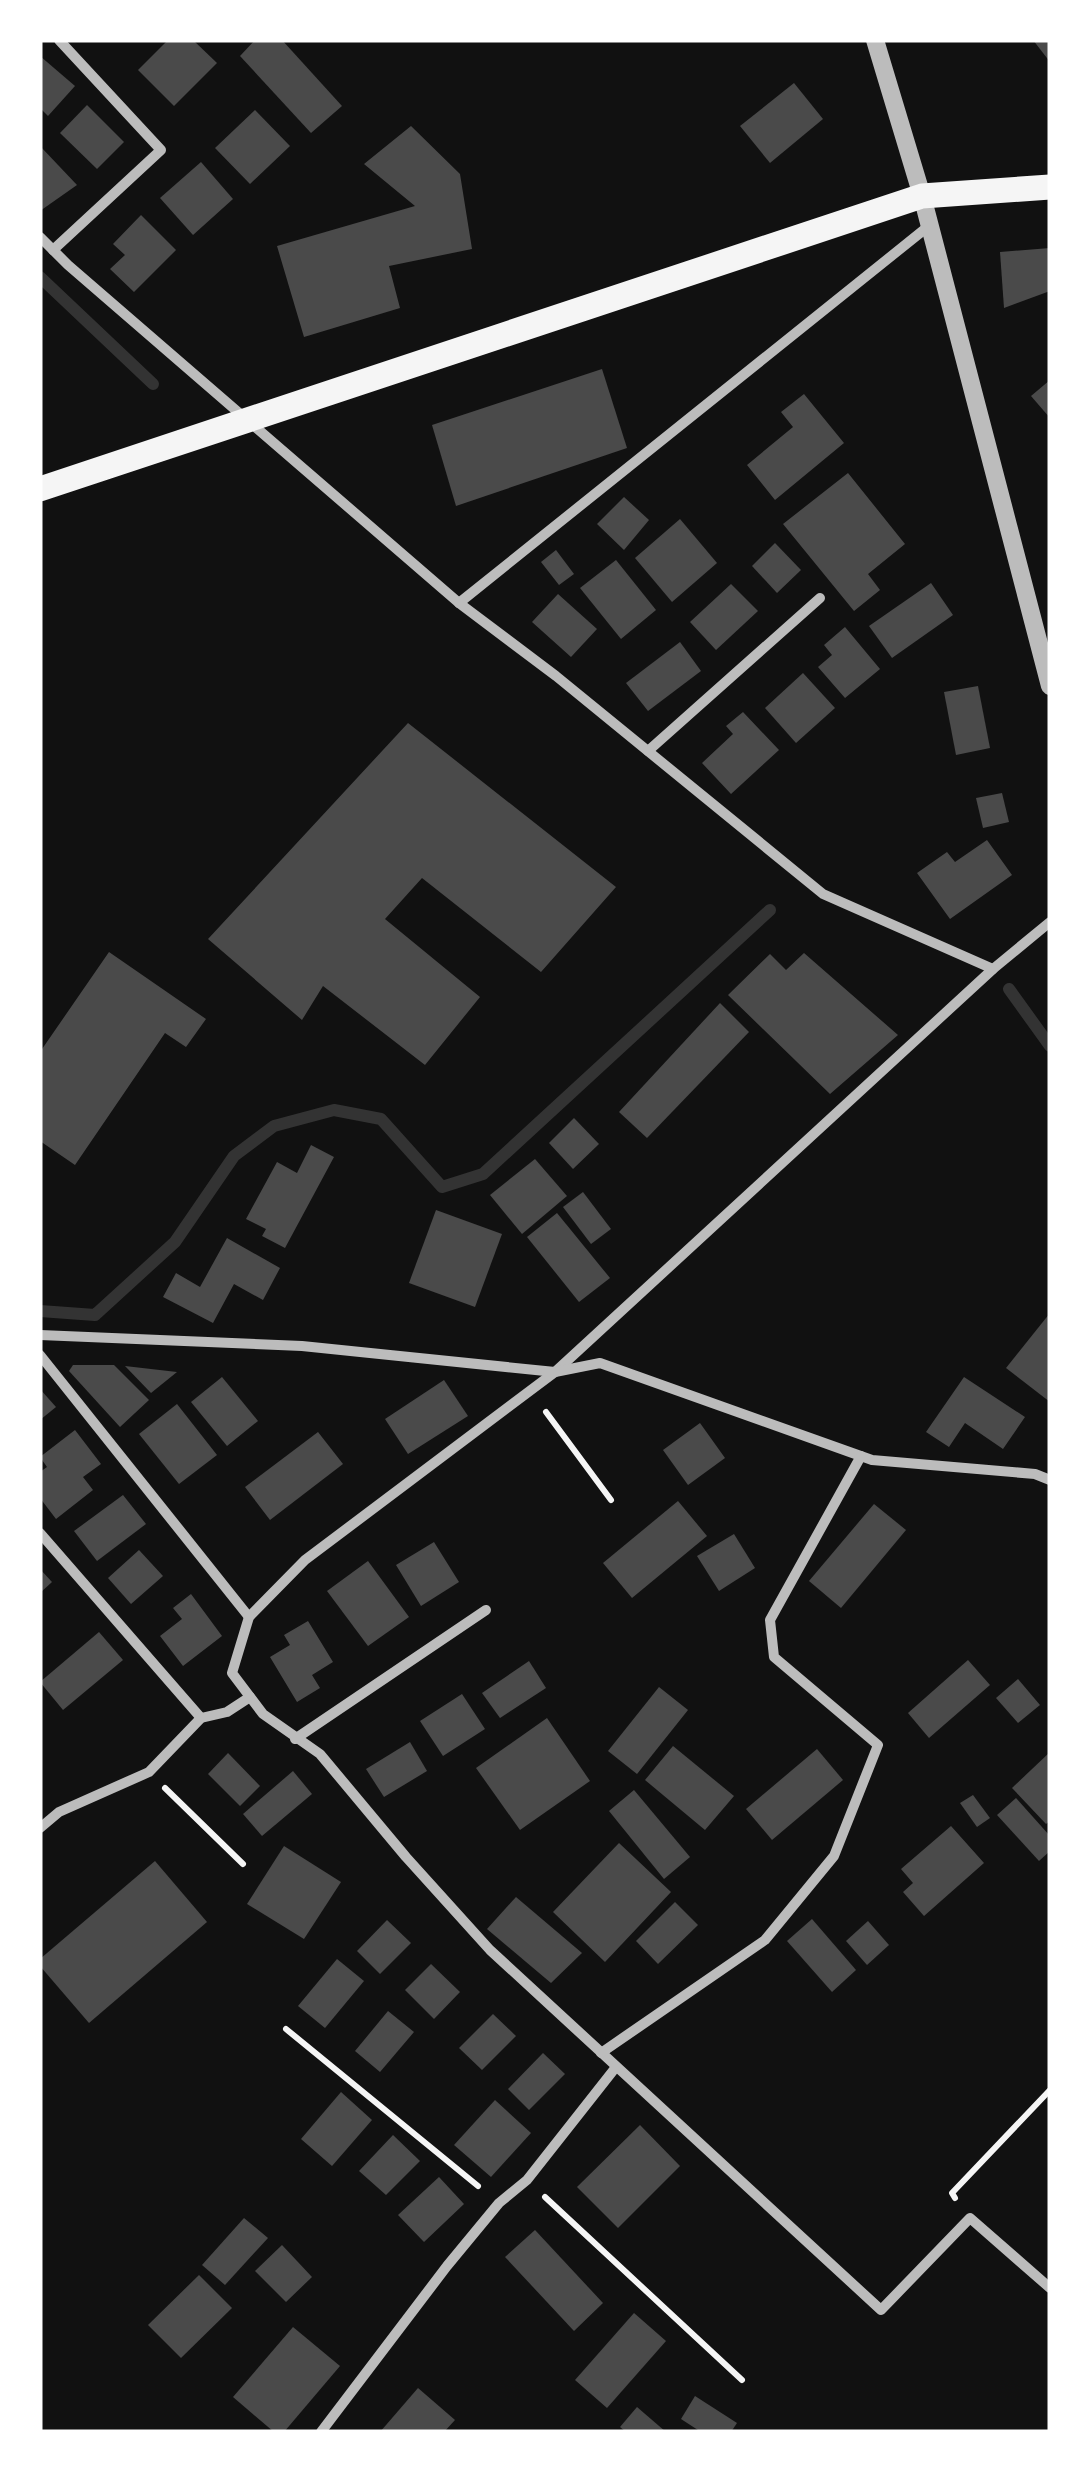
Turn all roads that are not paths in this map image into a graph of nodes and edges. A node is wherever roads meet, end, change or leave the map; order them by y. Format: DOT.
graph roads {
  1 [pos="60,40"];
  2 [pos="875,40"];
  3 [pos="1050,186"];
  4 [pos="922,196"];
  5 [pos="930,225"];
  6 [pos="40,237"];
  7 [pos="53,250"];
  8 [pos="249,422"];
  9 [pos="40,489"];
  10 [pos="820,598"];
  11 [pos="459,603"];
  12 [pos="1050,686"];
  13 [pos="648,751"];
  14 [pos="1050,922"];
  15 [pos="993,969"];
  16 [pos="40,1335"];
  17 [pos="40,1355"];
  18 [pos="555,1372"];
  19 [pos="861,1456"];
  20 [pos="1050,1480"];
  21 [pos="40,1533"];
  22 [pos="486,1610"];
  23 [pos="249,1617"];
  24 [pos="250,1697"];
  25 [pos="201,1718"];
  26 [pos="296,1739"];
  27 [pos="40,1828"];
  28 [pos="601,2053"];
  29 [pos="616,2067"];
  30 [pos="1050,2288"];
  31 [pos="320,2432"];
  1 -- 7 [label="street"];
  2 -- 4 [label="street"];
  3 -- 4 [label="main road"];
  4 -- 5 [label="street"];
  4 -- 8 [label="main road"];
  5 -- 11 [label="street"];
  5 -- 12 [label="street"];
  6 -- 7 [label="street"];
  7 -- 8 [label="street"];
  8 -- 9 [label="main road"];
  8 -- 11 [label="street"];
  10 -- 13 [label="street"];
  11 -- 13 [label="street"];
  13 -- 15 [label="street"];
  14 -- 15 [label="street"];
  15 -- 18 [label="street"];
  16 -- 18 [label="street"];
  17 -- 23 [label="street"];
  18 -- 19 [label="street"];
  18 -- 23 [label="street"];
  19 -- 20 [label="street"];
  19 -- 28 [label="street"];
  21 -- 25 [label="street"];
  22 -- 26 [label="street"];
  23 -- 24 [label="street"];
  24 -- 25 [label="street"];
  24 -- 26 [label="street"];
  25 -- 27 [label="street"];
  26 -- 28 [label="street"];
  28 -- 29 [label="street"];
  29 -- 30 [label="street"];
  29 -- 31 [label="street"];
}
